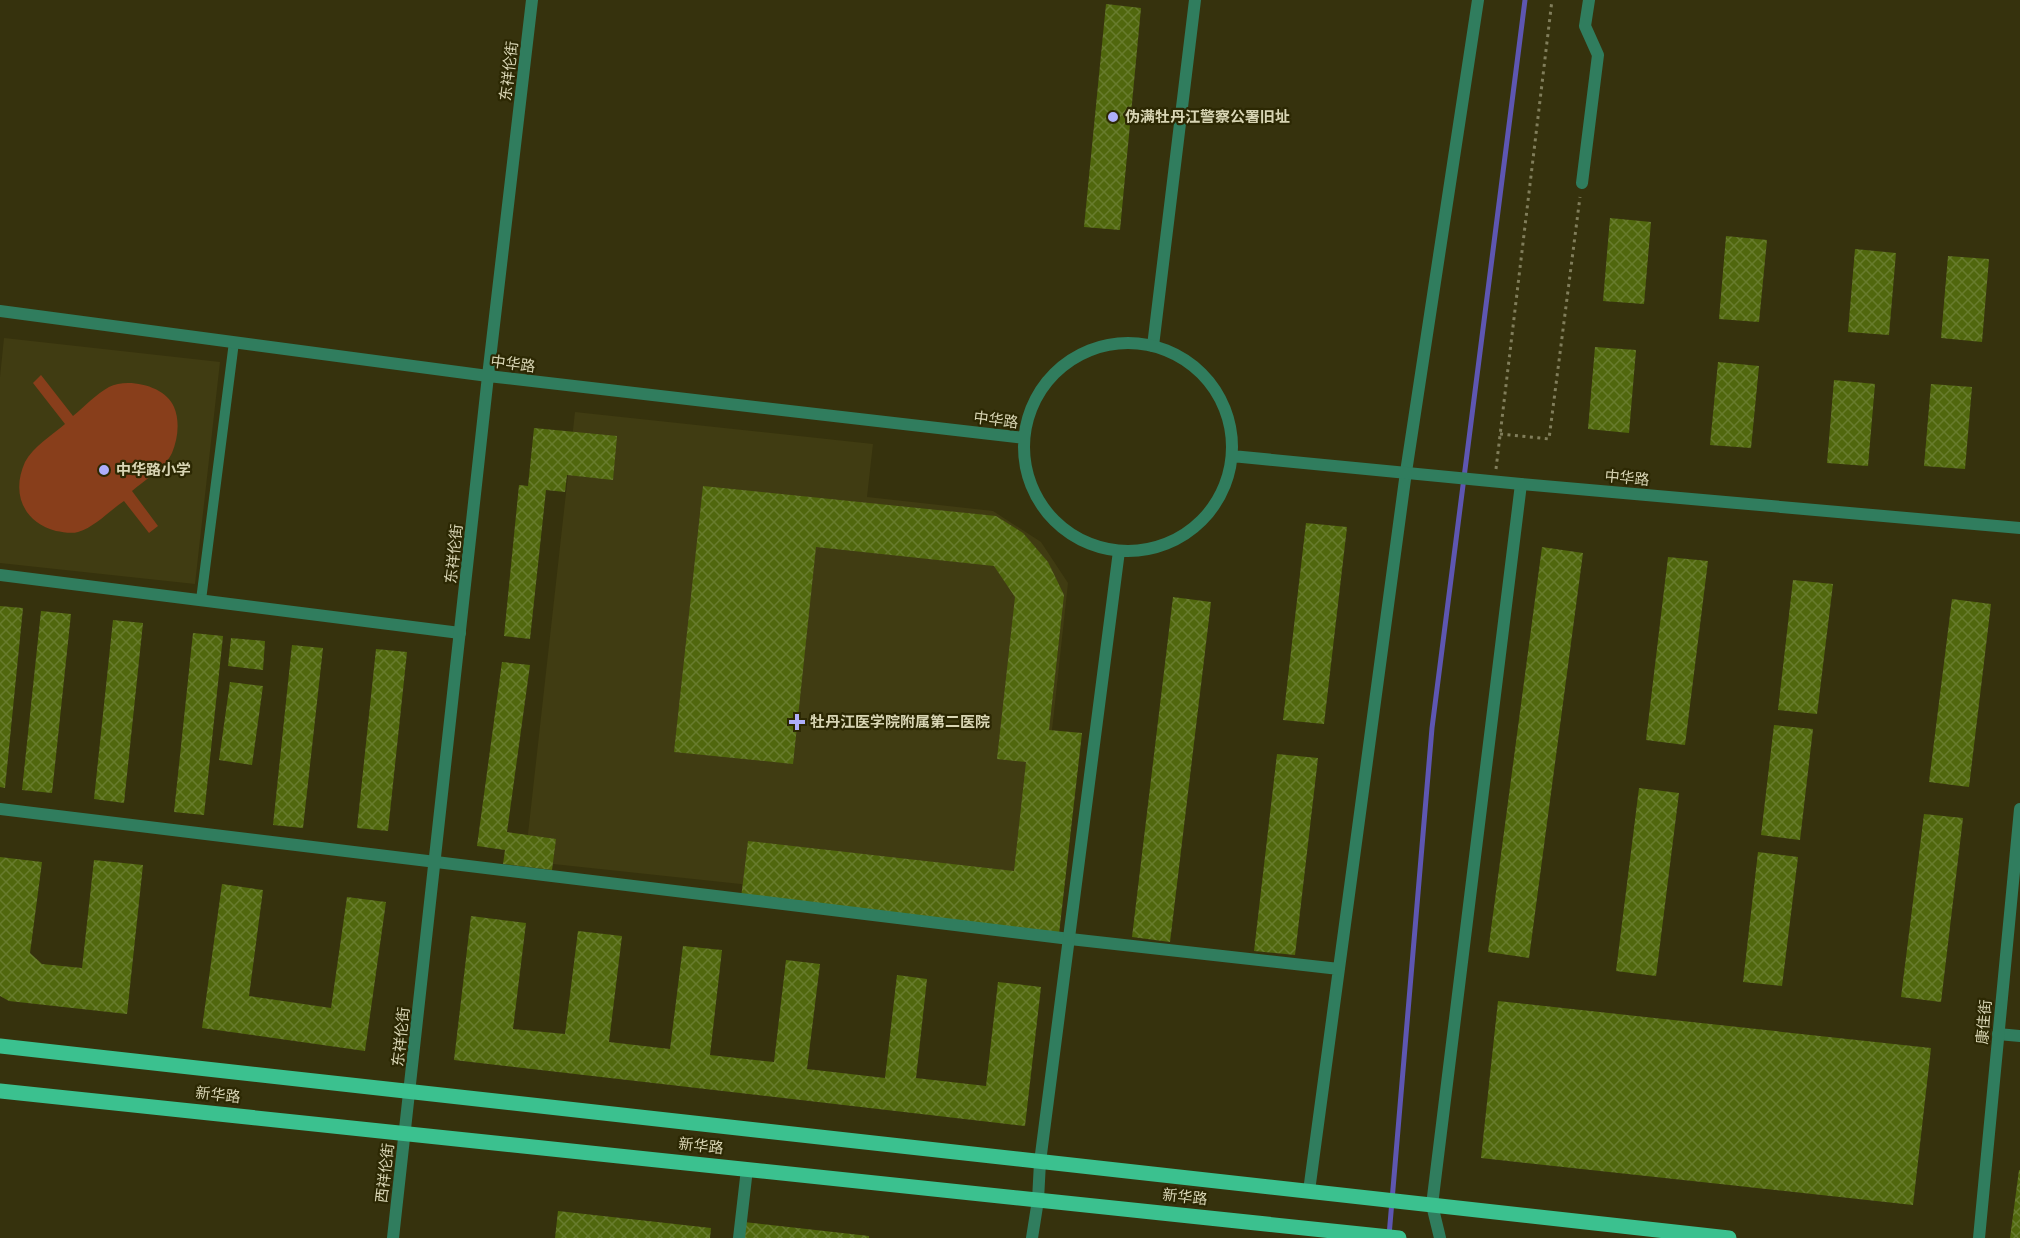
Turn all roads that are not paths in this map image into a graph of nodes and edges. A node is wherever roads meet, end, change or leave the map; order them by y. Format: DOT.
graph roads {
  1 [pos="532,0"];
  2 [pos="1196,0"];
  3 [pos="1478,0"];
  4 [pos="1589,0"];
  5 [pos="1582,183"];
  6 [pos="0,311"];
  7 [pos="234,342"];
  8 [pos="1153,346"];
  9 [pos="488,376"];
  10 [pos="1024,438"];
  11 [pos="1232,456"];
  12 [pos="1406,472"];
  13 [pos="1521,484"];
  14 [pos="2020,528"];
  15 [pos="1119,551"];
  16 [pos="0,574"];
  17 [pos="201,600"];
  18 [pos="460,633"];
  19 [pos="0,809"];
  20 [pos="2020,809"];
  21 [pos="435,861"];
  22 [pos="1070,939"];
  23 [pos="1339,969"];
  24 [pos="1998,1034"];
  25 [pos="2020,1036"];
  26 [pos="0,1046"];
  27 [pos="0,1091"];
  28 [pos="410,1092"];
  29 [pos="408,1112"];
  30 [pos="405,1133"];
  31 [pos="1040,1162"];
  32 [pos="747,1169"];
  33 [pos="1309,1191"];
  34 [pos="1038,1200"];
  35 [pos="1432,1205"];
  36 [pos="393,1238"];
  37 [pos="739,1238"];
  38 [pos="1032,1238"];
  39 [pos="1399,1238"];
  40 [pos="1440,1238"];
  41 [pos="1729,1238"];
  42 [pos="1979,1238"];
  1 -- 9 [label="street, 东祥伦街"];
  2 -- 8 [label="street"];
  3 -- 12 [label="street"];
  4 -- 5 [label="street"];
  6 -- 7 [label="street, 中华路"];
  7 -- 9 [label="street, 中华路"];
  7 -- 17 [label="lane"];
  8 -- 10 [label="street"];
  8 -- 11 [label="street"];
  9 -- 10 [label="street, 中华路"];
  9 -- 18 [label="street, 东祥伦街"];
  10 -- 15 [label="street"];
  11 -- 12 [label="street, 中华路"];
  11 -- 15 [label="street"];
  12 -- 13 [label="street, 中华路"];
  12 -- 23 [label="street"];
  13 -- 14 [label="street, 中华路"];
  13 -- 35 [label="street"];
  15 -- 22 [label="street"];
  16 -- 17 [label="street"];
  17 -- 18 [label="street"];
  18 -- 21 [label="street, 东祥伦街"];
  19 -- 21 [label="street"];
  20 -- 24 [label="street, 康佳街"];
  21 -- 22 [label="street"];
  21 -- 28 [label="street, 东祥伦街"];
  22 -- 23 [label="street"];
  22 -- 31 [label="street"];
  23 -- 33 [label="street"];
  24 -- 25 [label="street"];
  24 -- 42 [label="street, 康佳街"];
  26 -- 28 [label="main road"];
  27 -- 30 [label="main road, 新华路"];
  28 -- 29 [label="street, 东祥伦街"];
  28 -- 31 [label="main road"];
  29 -- 30 [label="street, 西祥伦街"];
  30 -- 32 [label="main road, 新华路"];
  30 -- 36 [label="street, 西祥伦街"];
  31 -- 33 [label="main road"];
  31 -- 34 [label="street"];
  32 -- 34 [label="main road, 新华路"];
  32 -- 37 [label="street"];
  33 -- 35 [label="main road"];
  34 -- 38 [label="street"];
  34 -- 39 [label="main road, 新华路"];
  35 -- 40 [label="street"];
  35 -- 41 [label="main road"];
}
